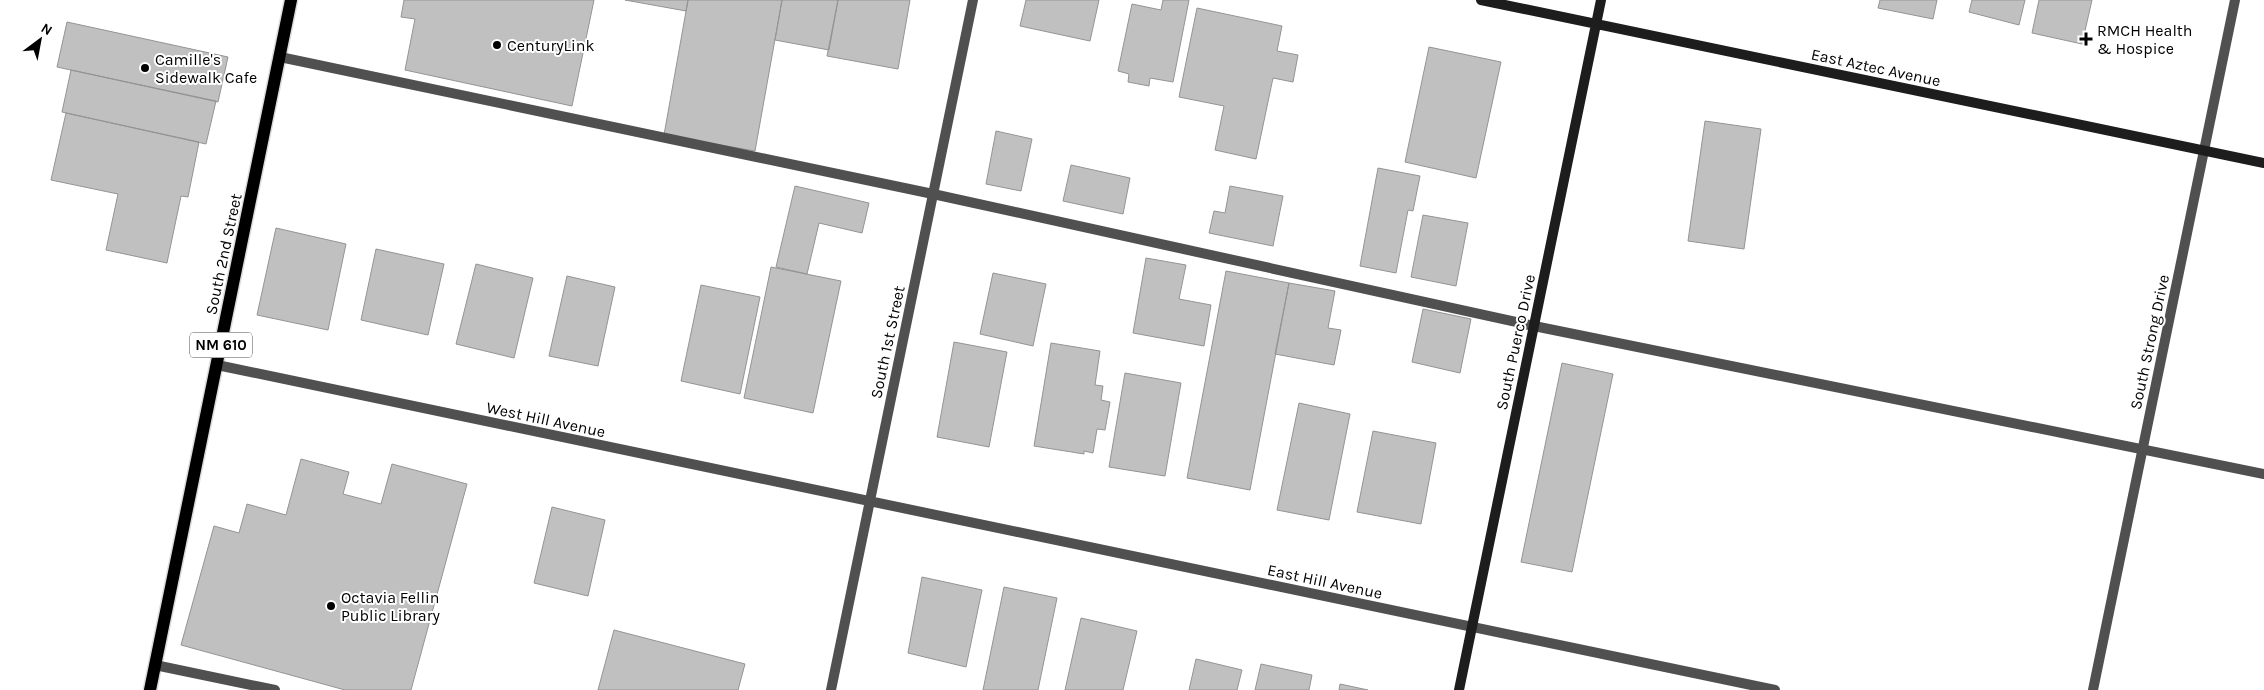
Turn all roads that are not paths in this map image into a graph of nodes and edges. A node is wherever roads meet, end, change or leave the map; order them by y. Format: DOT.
graph roads {
  1 [pos="291,0"];
  2 [pos="973,0"];
  3 [pos="1481,0"];
  4 [pos="1601,0"];
  5 [pos="2235,0"];
  6 [pos="1596,24"];
  7 [pos="280,57"];
  8 [pos="2204,150"];
  9 [pos="2264,163"];
  10 [pos="933,194"];
  11 [pos="1534,326"];
  12 [pos="216,365"];
  13 [pos="2142,450"];
  14 [pos="2264,474"];
  15 [pos="870,501"];
  16 [pos="1472,627"];
  17 [pos="155,665"];
  18 [pos="150,690"];
  19 [pos="275,690"];
  20 [pos="831,690"];
  21 [pos="1459,690"];
  22 [pos="1775,690"];
  23 [pos="2093,690"];
  1 -- 7 [label="main road, South 2nd Street / NM 610"];
  2 -- 10 [label="street, South 1st Street"];
  3 -- 6 [label="main road, East Aztec Avenue"];
  4 -- 6 [label="main road, South Puerco Drive"];
  5 -- 8 [label="street, South Strong Drive"];
  6 -- 8 [label="main road, East Aztec Avenue"];
  6 -- 11 [label="main road, South Puerco Drive"];
  7 -- 10 [label="street"];
  7 -- 12 [label="main road, South 2nd Street / NM 610"];
  8 -- 9 [label="main road, East Aztec Avenue"];
  8 -- 13 [label="street, South Strong Drive"];
  10 -- 11 [label="street"];
  10 -- 15 [label="street, South 1st Street"];
  11 -- 13 [label="street"];
  11 -- 16 [label="main road, South Puerco Drive"];
  12 -- 15 [label="street, West Hill Avenue"];
  12 -- 17 [label="main road, South 2nd Street / NM 610"];
  13 -- 14 [label="street"];
  13 -- 23 [label="street, South Strong Drive"];
  15 -- 16 [label="street, East Hill Avenue"];
  15 -- 20 [label="street, South 1st Street"];
  16 -- 21 [label="main road, South Puerco Drive"];
  16 -- 22 [label="street, East Hill Avenue"];
  17 -- 18 [label="main road, South 2nd Street / NM 610"];
  17 -- 19 [label="street"];
}
